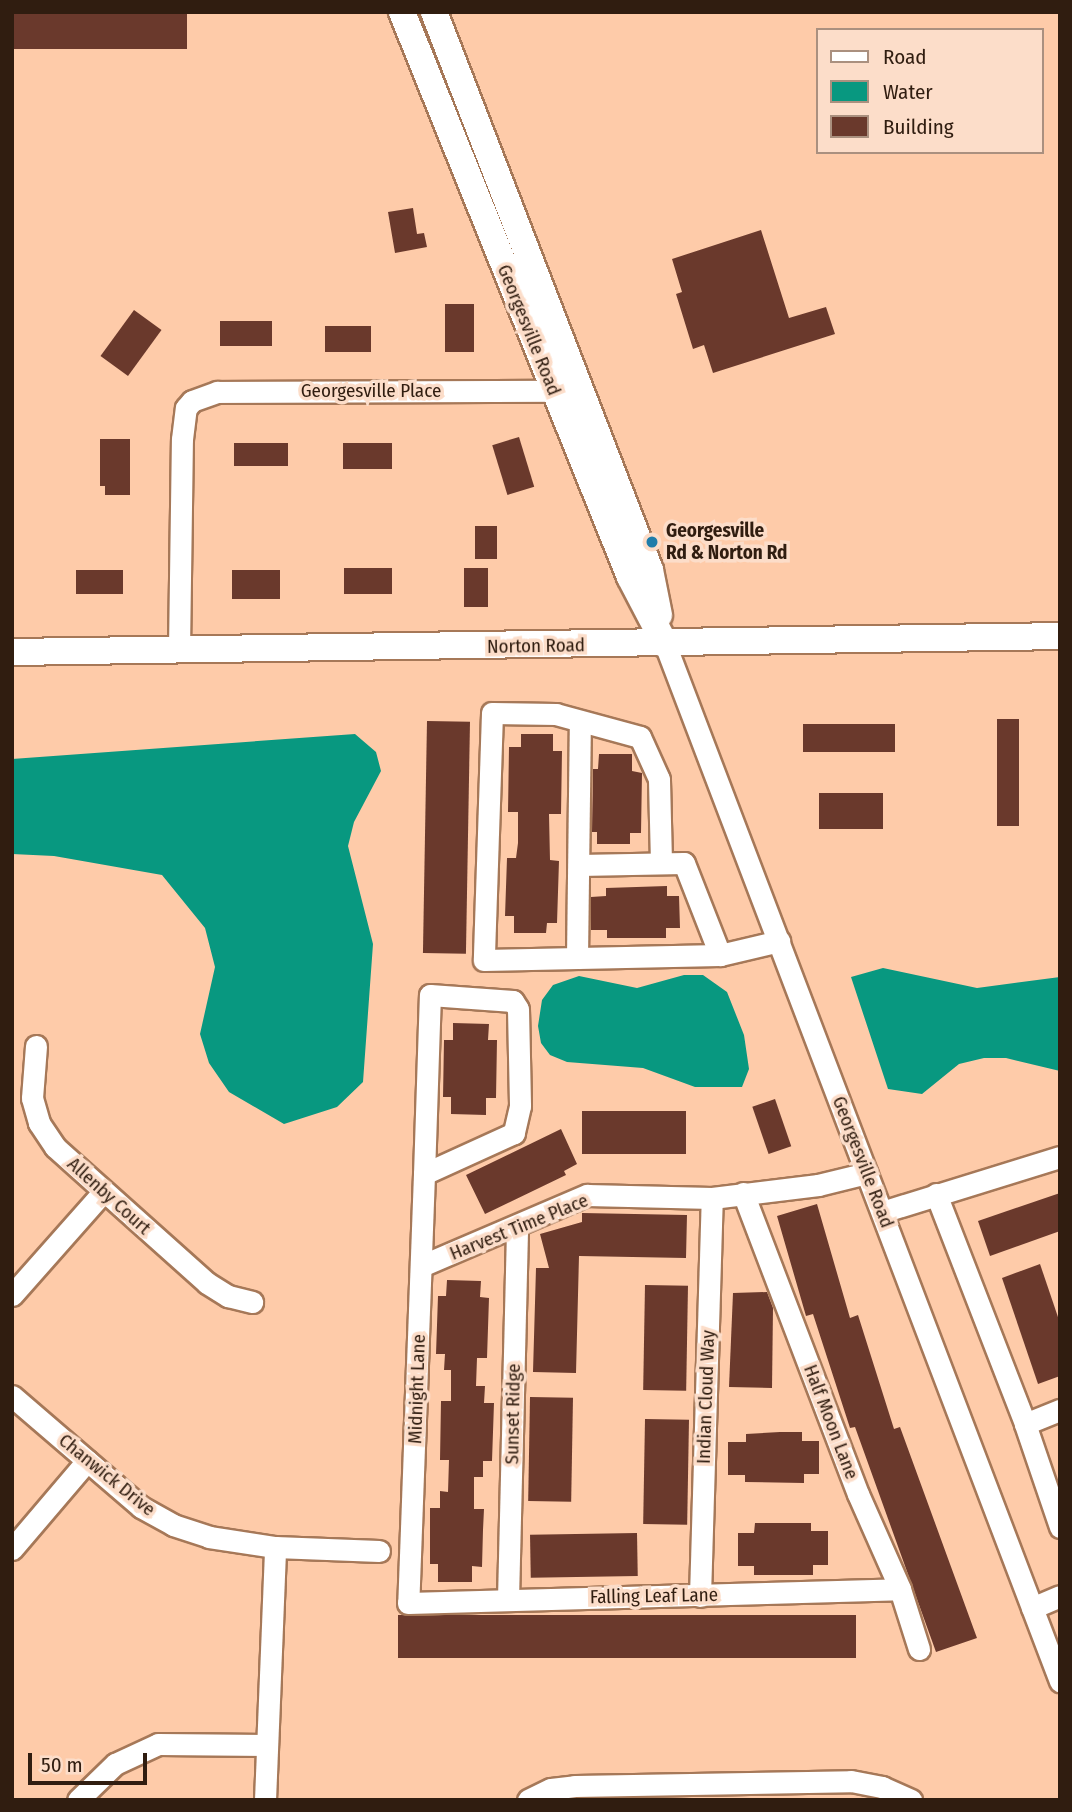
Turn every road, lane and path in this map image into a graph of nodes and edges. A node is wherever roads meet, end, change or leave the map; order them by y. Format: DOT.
graph roads {
  1 [pos="402,12"];
  2 [pos="434,12"];
  3 [pos="553,391"];
  4 [pos="1060,636"];
  5 [pos="665,644"];
  6 [pos="179,650"];
  7 [pos="12,652"];
  8 [pos="580,722"];
  9 [pos="661,862"];
  10 [pos="579,865"];
  11 [pos="779,941"];
  12 [pos="720,955"];
  13 [pos="577,958"];
  14 [pos="492,960"];
  15 [pos="499,997"];
  16 [pos="36,1046"];
  17 [pos="1060,1157"];
  18 [pos="867,1173"];
  19 [pos="424,1174"];
  20 [pos="103,1192"];
  21 [pos="743,1193"];
  22 [pos="936,1194"];
  23 [pos="712,1198"];
  24 [pos="882,1212"];
  25 [pos="517,1228"];
  26 [pos="421,1266"];
  27 [pos="12,1295"];
  28 [pos="252,1303"];
  29 [pos="12,1396"];
  30 [pos="1060,1410"];
  31 [pos="1025,1424"];
  32 [pos="87,1461"];
  33 [pos="1060,1527"];
  34 [pos="275,1547"];
  35 [pos="12,1549"];
  36 [pos="379,1551"];
  37 [pos="900,1589"];
  38 [pos="700,1596"];
  39 [pos="1060,1596"];
  40 [pos="508,1600"];
  41 [pos="408,1603"];
  42 [pos="1032,1608"];
  43 [pos="919,1650"];
  44 [pos="1060,1681"];
  45 [pos="267,1745"];
  46 [pos="78,1800"];
  47 [pos="265,1800"];
  48 [pos="528,1800"];
  49 [pos="911,1800"];
  1 -- 3 [label="main road, Georgesville Road"];
  2 -- 5 [label="main road, Georgesville Road"];
  3 -- 5 [label="main road, Georgesville Road"];
  3 -- 6 [label="street, Georgesville Place"];
  4 -- 5 [label="main road, Norton Road"];
  5 -- 6 [label="main road, Norton Road"];
  5 -- 11 [label="street, Georgesville Road"];
  6 -- 7 [label="main road, Norton Road"];
  8 -- 9 [label="street"];
  8 -- 10 [label="street"];
  8 -- 14 [label="street"];
  9 -- 10 [label="street"];
  9 -- 12 [label="street"];
  10 -- 13 [label="street"];
  11 -- 12 [label="street"];
  11 -- 18 [label="street, Georgesville Road"];
  12 -- 13 [label="street"];
  13 -- 14 [label="street"];
  14 -- 15 [label="street"];
  15 -- 19 [label="street"];
  15 -- 19 [label="street, Midnight Lane"];
  16 -- 20 [label="street, Allenby Court"];
  17 -- 22 [label="street"];
  18 -- 21 [label="street, Harvest Time Place"];
  18 -- 24 [label="street, Georgesville Road"];
  19 -- 26 [label="street, Midnight Lane"];
  20 -- 27 [label="street"];
  20 -- 28 [label="street, Allenby Court"];
  21 -- 23 [label="street, Harvest Time Place"];
  21 -- 37 [label="street, Half Moon Lane"];
  22 -- 24 [label="street"];
  22 -- 31 [label="street"];
  23 -- 25 [label="street, Harvest Time Place"];
  23 -- 38 [label="street, Indian Cloud Way"];
  24 -- 42 [label="street, Georgesville Road"];
  25 -- 26 [label="street, Harvest Time Place"];
  25 -- 40 [label="street, Sunset Ridge"];
  26 -- 41 [label="street, Midnight Lane"];
  29 -- 32 [label="street, Chanwick Drive"];
  30 -- 31 [label="street"];
  31 -- 33 [label="street"];
  32 -- 34 [label="street, Chanwick Drive"];
  32 -- 35 [label="street"];
  34 -- 36 [label="street, Chanwick Drive"];
  34 -- 45 [label="street"];
  37 -- 38 [label="street, Falling Leaf Lane"];
  37 -- 43 [label="street, Half Moon Lane"];
  38 -- 40 [label="street, Falling Leaf Lane"];
  39 -- 42 [label="street"];
  40 -- 41 [label="street, Falling Leaf Lane"];
  42 -- 44 [label="street, Georgesville Road"];
  45 -- 46 [label="street"];
  45 -- 47 [label="street"];
  48 -- 49 [label="street"];
}
